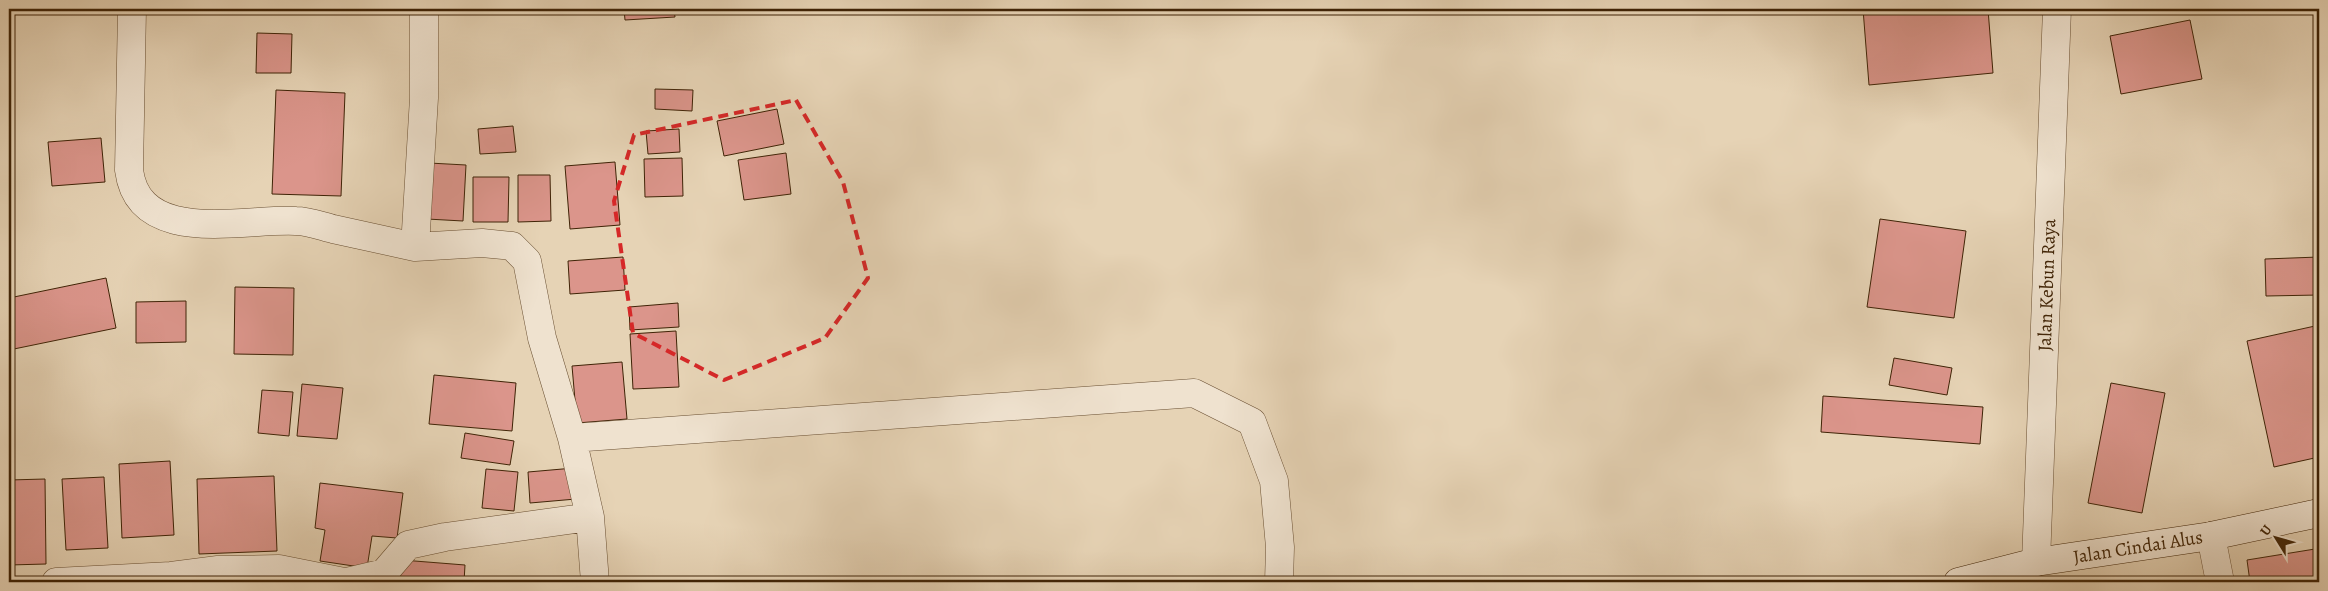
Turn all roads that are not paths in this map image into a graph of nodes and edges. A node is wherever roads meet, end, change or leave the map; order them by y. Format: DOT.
graph roads {
  1 [pos="132,9"];
  2 [pos="424,9"];
  3 [pos="2058,9"];
  4 [pos="416,247"];
  5 [pos="572,438"];
  6 [pos="2319,513"];
  7 [pos="590,517"];
  8 [pos="2211,536"];
  9 [pos="2036,562"];
  10 [pos="56,582"];
  11 [pos="345,582"];
  12 [pos="595,582"];
  13 [pos="1279,582"];
  14 [pos="1958,582"];
  15 [pos="2220,582"];
  1 -- 4 [label="street"];
  2 -- 4 [label="street"];
  3 -- 9 [label="street, Jalan Kebun Raya"];
  4 -- 5 [label="street"];
  5 -- 7 [label="street"];
  5 -- 13 [label="street"];
  6 -- 8 [label="street, Jalan Cindai Alus"];
  7 -- 11 [label="street"];
  7 -- 12 [label="street"];
  8 -- 9 [label="street, Jalan Cindai Alus"];
  8 -- 15 [label="street"];
  9 -- 14 [label="street, Jalan Cindai Alus"];
  10 -- 11 [label="street"];
}
